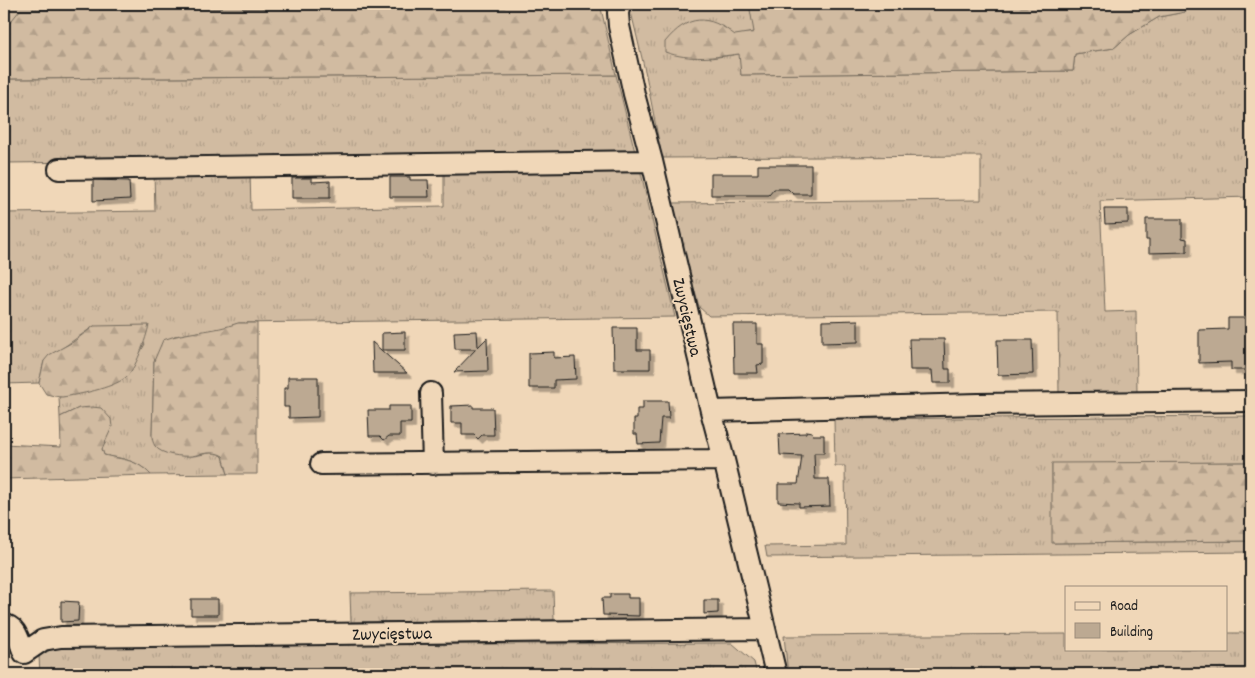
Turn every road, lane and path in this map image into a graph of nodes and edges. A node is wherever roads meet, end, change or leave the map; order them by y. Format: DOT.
graph roads {
  1 [pos="620,4"];
  2 [pos="652,161"];
  3 [pos="59,169"];
  4 [pos="431,392"];
  5 [pos="1251,401"];
  6 [pos="710,411"];
  7 [pos="724,460"];
  8 [pos="321,464"];
  9 [pos="433,464"];
  10 [pos="4,625"];
  11 [pos="765,629"];
  12 [pos="776,674"];
  1 -- 2 [label="street, Zwycięstwa"];
  2 -- 3 [label="street"];
  2 -- 6 [label="street, Zwycięstwa"];
  4 -- 9 [label="street"];
  5 -- 6 [label="street"];
  6 -- 7 [label="street, Zwycięstwa"];
  7 -- 9 [label="street"];
  7 -- 11 [label="street, Zwycięstwa"];
  8 -- 9 [label="street"];
  10 -- 11 [label="street, Zwycięstwa"];
  11 -- 12 [label="street, Zwycięstwa"];
}
